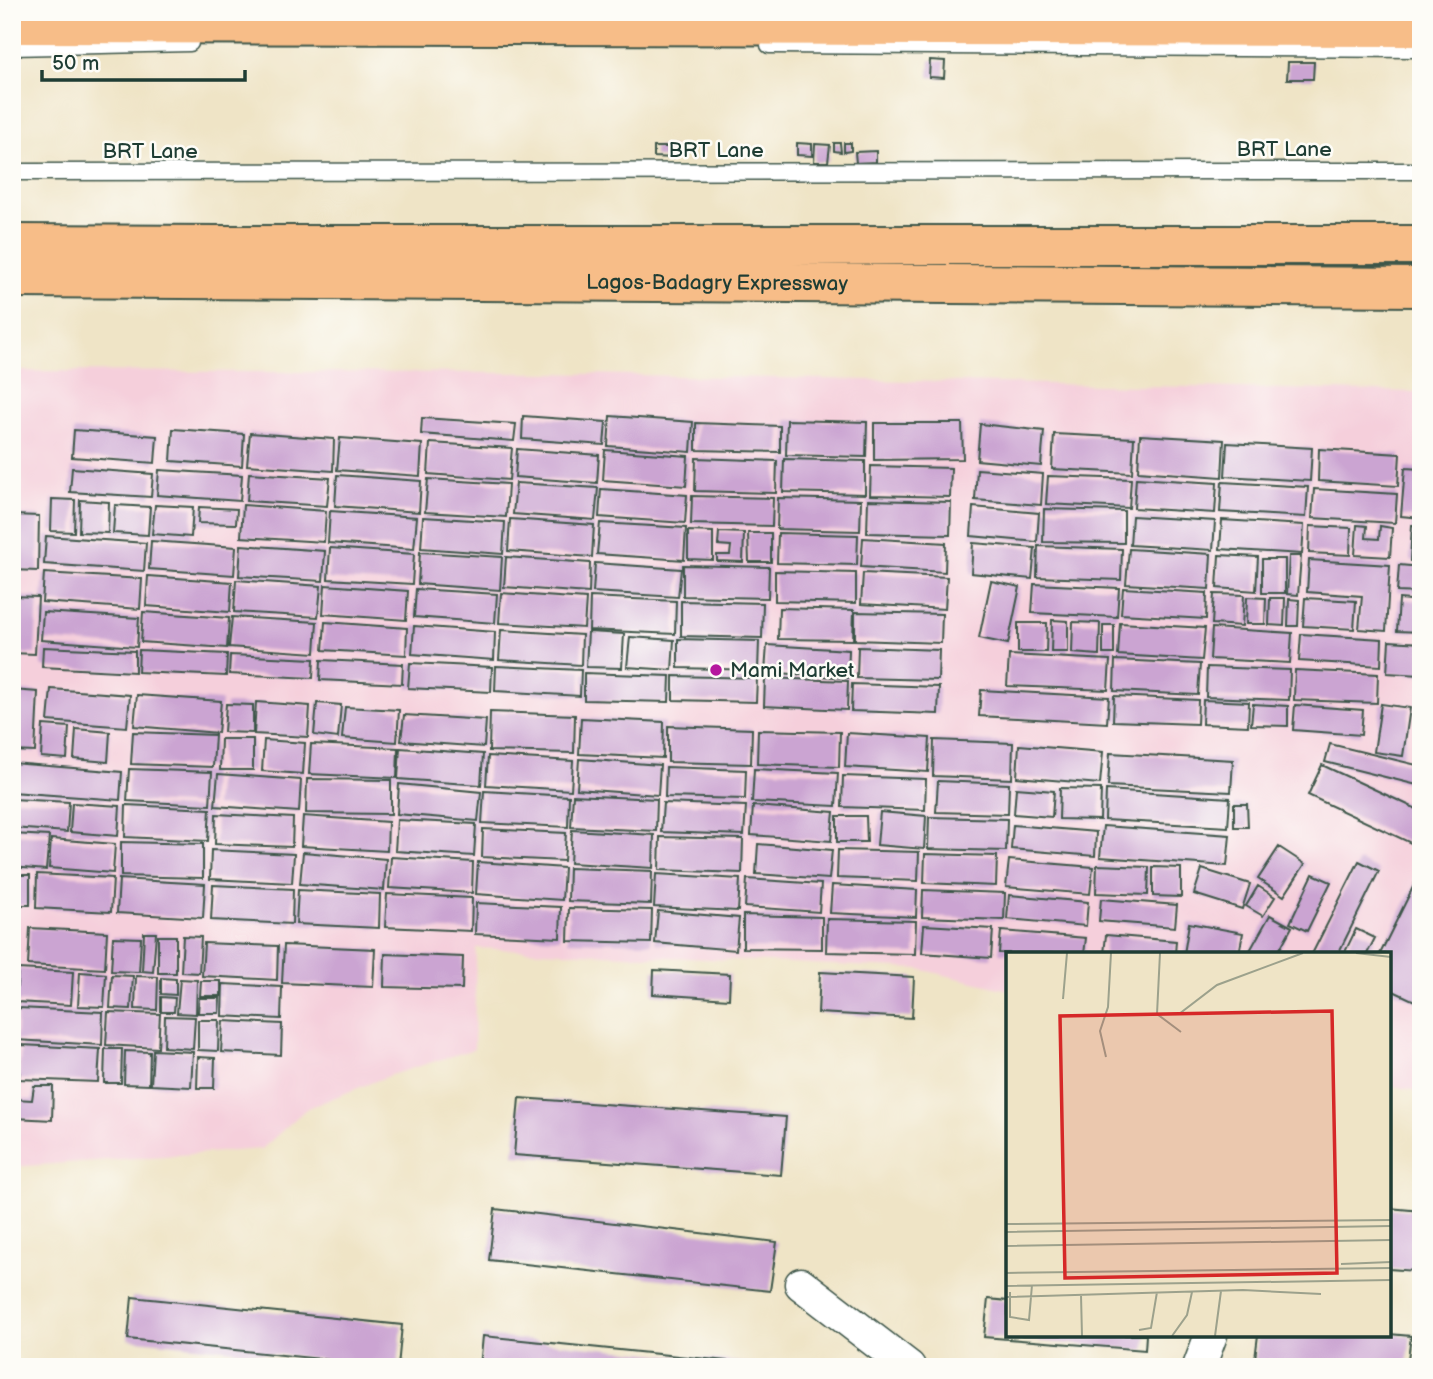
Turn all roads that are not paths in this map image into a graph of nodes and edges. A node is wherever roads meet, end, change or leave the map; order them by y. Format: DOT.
graph roads {
  1 [pos="12,24"];
  2 [pos="1421,27"];
  3 [pos="212,43"];
  4 [pos="753,45"];
  5 [pos="12,47"];
  6 [pos="1421,49"];
  7 [pos="1421,171"];
  8 [pos="12,172"];
  9 [pos="12,244"];
  10 [pos="1421,245"];
  11 [pos="12,278"];
  12 [pos="1421,287"];
  13 [pos="801,1284"];
  14 [pos="1210,1337"];
  15 [pos="909,1367"];
  16 [pos="1199,1367"];
  1 -- 2 [label="main road"];
  3 -- 5 [label="lane"];
  4 -- 6 [label="lane"];
  7 -- 8 [label="lane, BRT Lane"];
  9 -- 10 [label="main road, Lagos-Badagry Expressway"];
  11 -- 12 [label="main road, Lagos-Badagry Expressway"];
  13 -- 15 [label="street"];
  14 -- 16 [label="street"];
}
